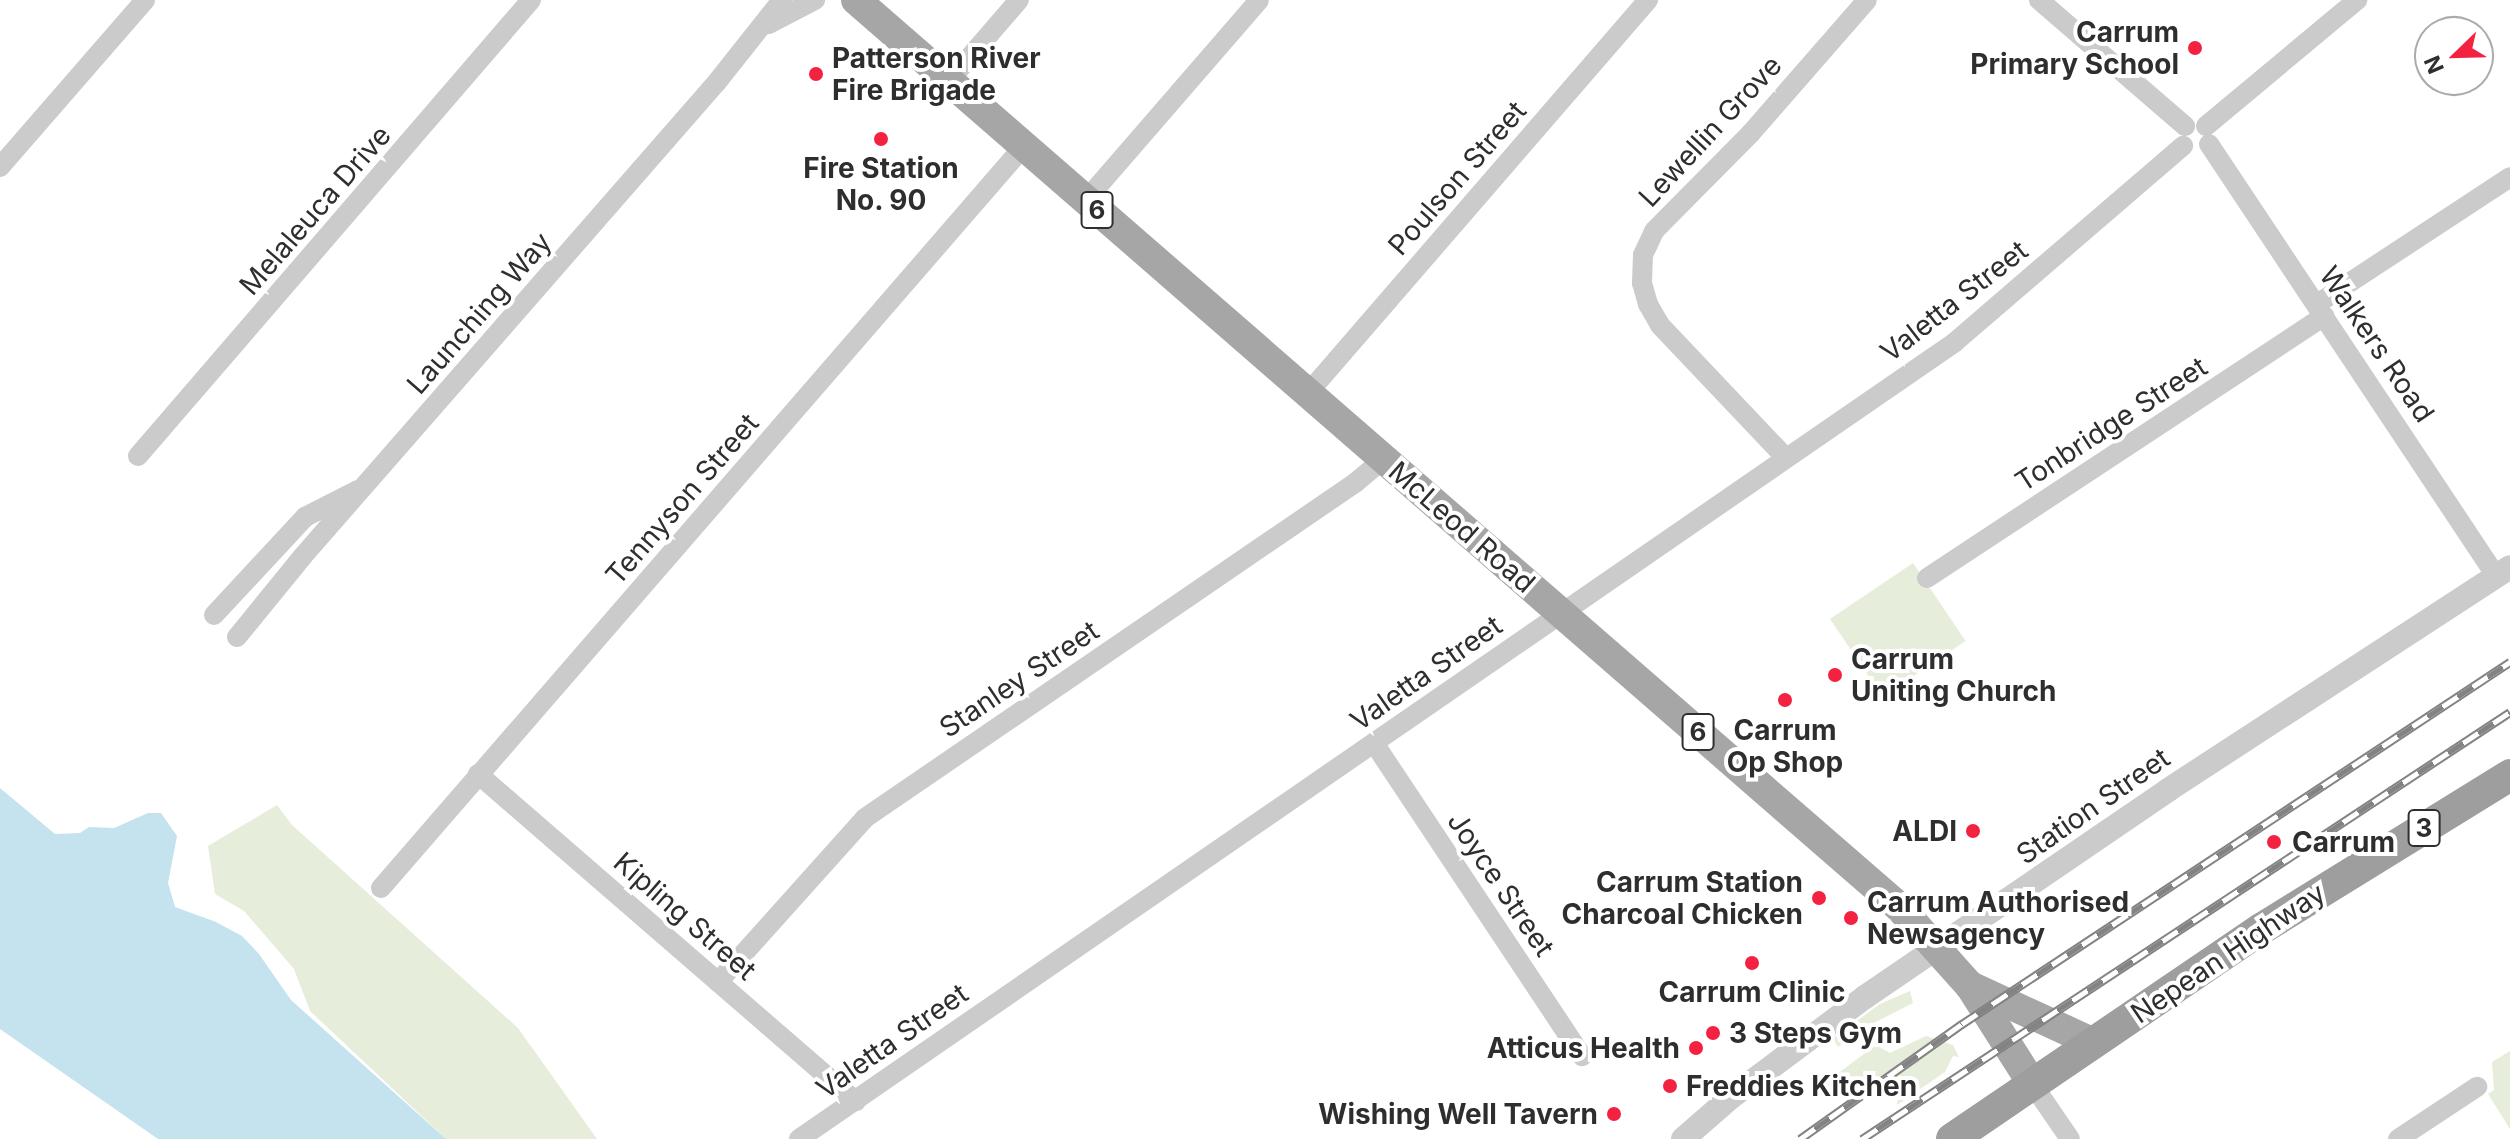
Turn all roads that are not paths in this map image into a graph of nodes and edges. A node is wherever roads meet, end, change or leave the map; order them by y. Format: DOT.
graph roads {
  1 [pos="145,0"];
  2 [pos="531,0"];
  3 [pos="782,0"];
  4 [pos="815,0"];
  5 [pos="856,0"];
  6 [pos="1019,0"];
  7 [pos="1259,0"];
  8 [pos="1648,0"];
  9 [pos="1867,0"];
  10 [pos="2039,0"];
  11 [pos="2357,0"];
  12 [pos="764,26"];
  13 [pos="949,81"];
  14 [pos="2208,135"];
  15 [pos="2184,136"];
  16 [pos="1024,146"];
  17 [pos="0,167"];
  18 [pos="2510,177"];
  19 [pos="1086,200"];
  20 [pos="2321,310"];
  21 [pos="1308,393"];
  22 [pos="138,456"];
  23 [pos="1786,458"];
  24 [pos="1384,459"];
  25 [pos="374,477"];
  26 [pos="2503,571"];
  27 [pos="1927,578"];
  28 [pos="1561,614"];
  29 [pos="214,615"];
  30 [pos="237,637"];
  31 [pos="1374,743"];
  32 [pos="478,774"];
  33 [pos="2510,775"];
  34 [pos="381,888"];
  35 [pos="1939,948"];
  36 [pos="718,982"];
  37 [pos="1970,986"];
  38 [pos="2094,1043"];
  39 [pos="1582,1056"];
  40 [pos="2033,1085"];
  41 [pos="2477,1087"];
  42 [pos="856,1101"];
  43 [pos="799,1139"];
  44 [pos="1683,1139"];
  45 [pos="1952,1139"];
  46 [pos="2070,1139"];
  47 [pos="2398,1139"];
  1 -- 17 [label="street"];
  2 -- 22 [label="street, Melaleuca Drive"];
  3 -- 12 [label="street, Launching Way"];
  4 -- 12 [label="street, Launching Way"];
  5 -- 13 [label="main road, McLeod Road / 6"];
  6 -- 13 [label="street"];
  7 -- 19 [label="street"];
  8 -- 21 [label="street, Poulson Street"];
  9 -- 23 [label="street, Lewellin Grove"];
  10 -- 15 [label="street"];
  11 -- 14 [label="street"];
  12 -- 25 [label="street, Launching Way"];
  13 -- 16 [label="main road, McLeod Road / 6"];
  14 -- 15 [label="street"];
  14 -- 20 [label="street, Walkers Road"];
  15 -- 23 [label="street, Valetta Street"];
  16 -- 19 [label="main road, McLeod Road / 6"];
  16 -- 32 [label="street, Tennyson Street"];
  18 -- 20 [label="street, Tonbridge Street"];
  19 -- 21 [label="main road, McLeod Road / 6"];
  20 -- 26 [label="street, Walkers Road"];
  20 -- 27 [label="street, Tonbridge Street"];
  21 -- 24 [label="main road, McLeod Road / 6"];
  23 -- 28 [label="street, Valetta Street"];
  24 -- 28 [label="main road, McLeod Road / 6"];
  24 -- 36 [label="street, Stanley Street"];
  25 -- 29 [label="street"];
  25 -- 30 [label="street, Launching Way"];
  26 -- 35 [label="street, Station Street"];
  28 -- 31 [label="street, Valetta Street"];
  28 -- 35 [label="main road, McLeod Road / 6"];
  31 -- 39 [label="street, Joyce Street"];
  31 -- 42 [label="street, Valetta Street"];
  32 -- 34 [label="street, Tennyson Street"];
  32 -- 36 [label="street, Kipling Street"];
  33 -- 38 [label="highway, Nepean Highway / 3"];
  35 -- 37 [label="main road, McLeod Road / 6"];
  35 -- 44 [label="street, Station Street"];
  36 -- 42 [label="street, Kipling Street"];
  37 -- 38 [label="main road"];
  37 -- 40 [label="main road, McLeod Road / 6"];
  38 -- 40 [label="highway, Nepean Highway / 3"];
  40 -- 45 [label="highway, Nepean Highway / 3"];
  40 -- 46 [label="street"];
  41 -- 47 [label="street"];
  42 -- 43 [label="street, Valetta Street"];
}
